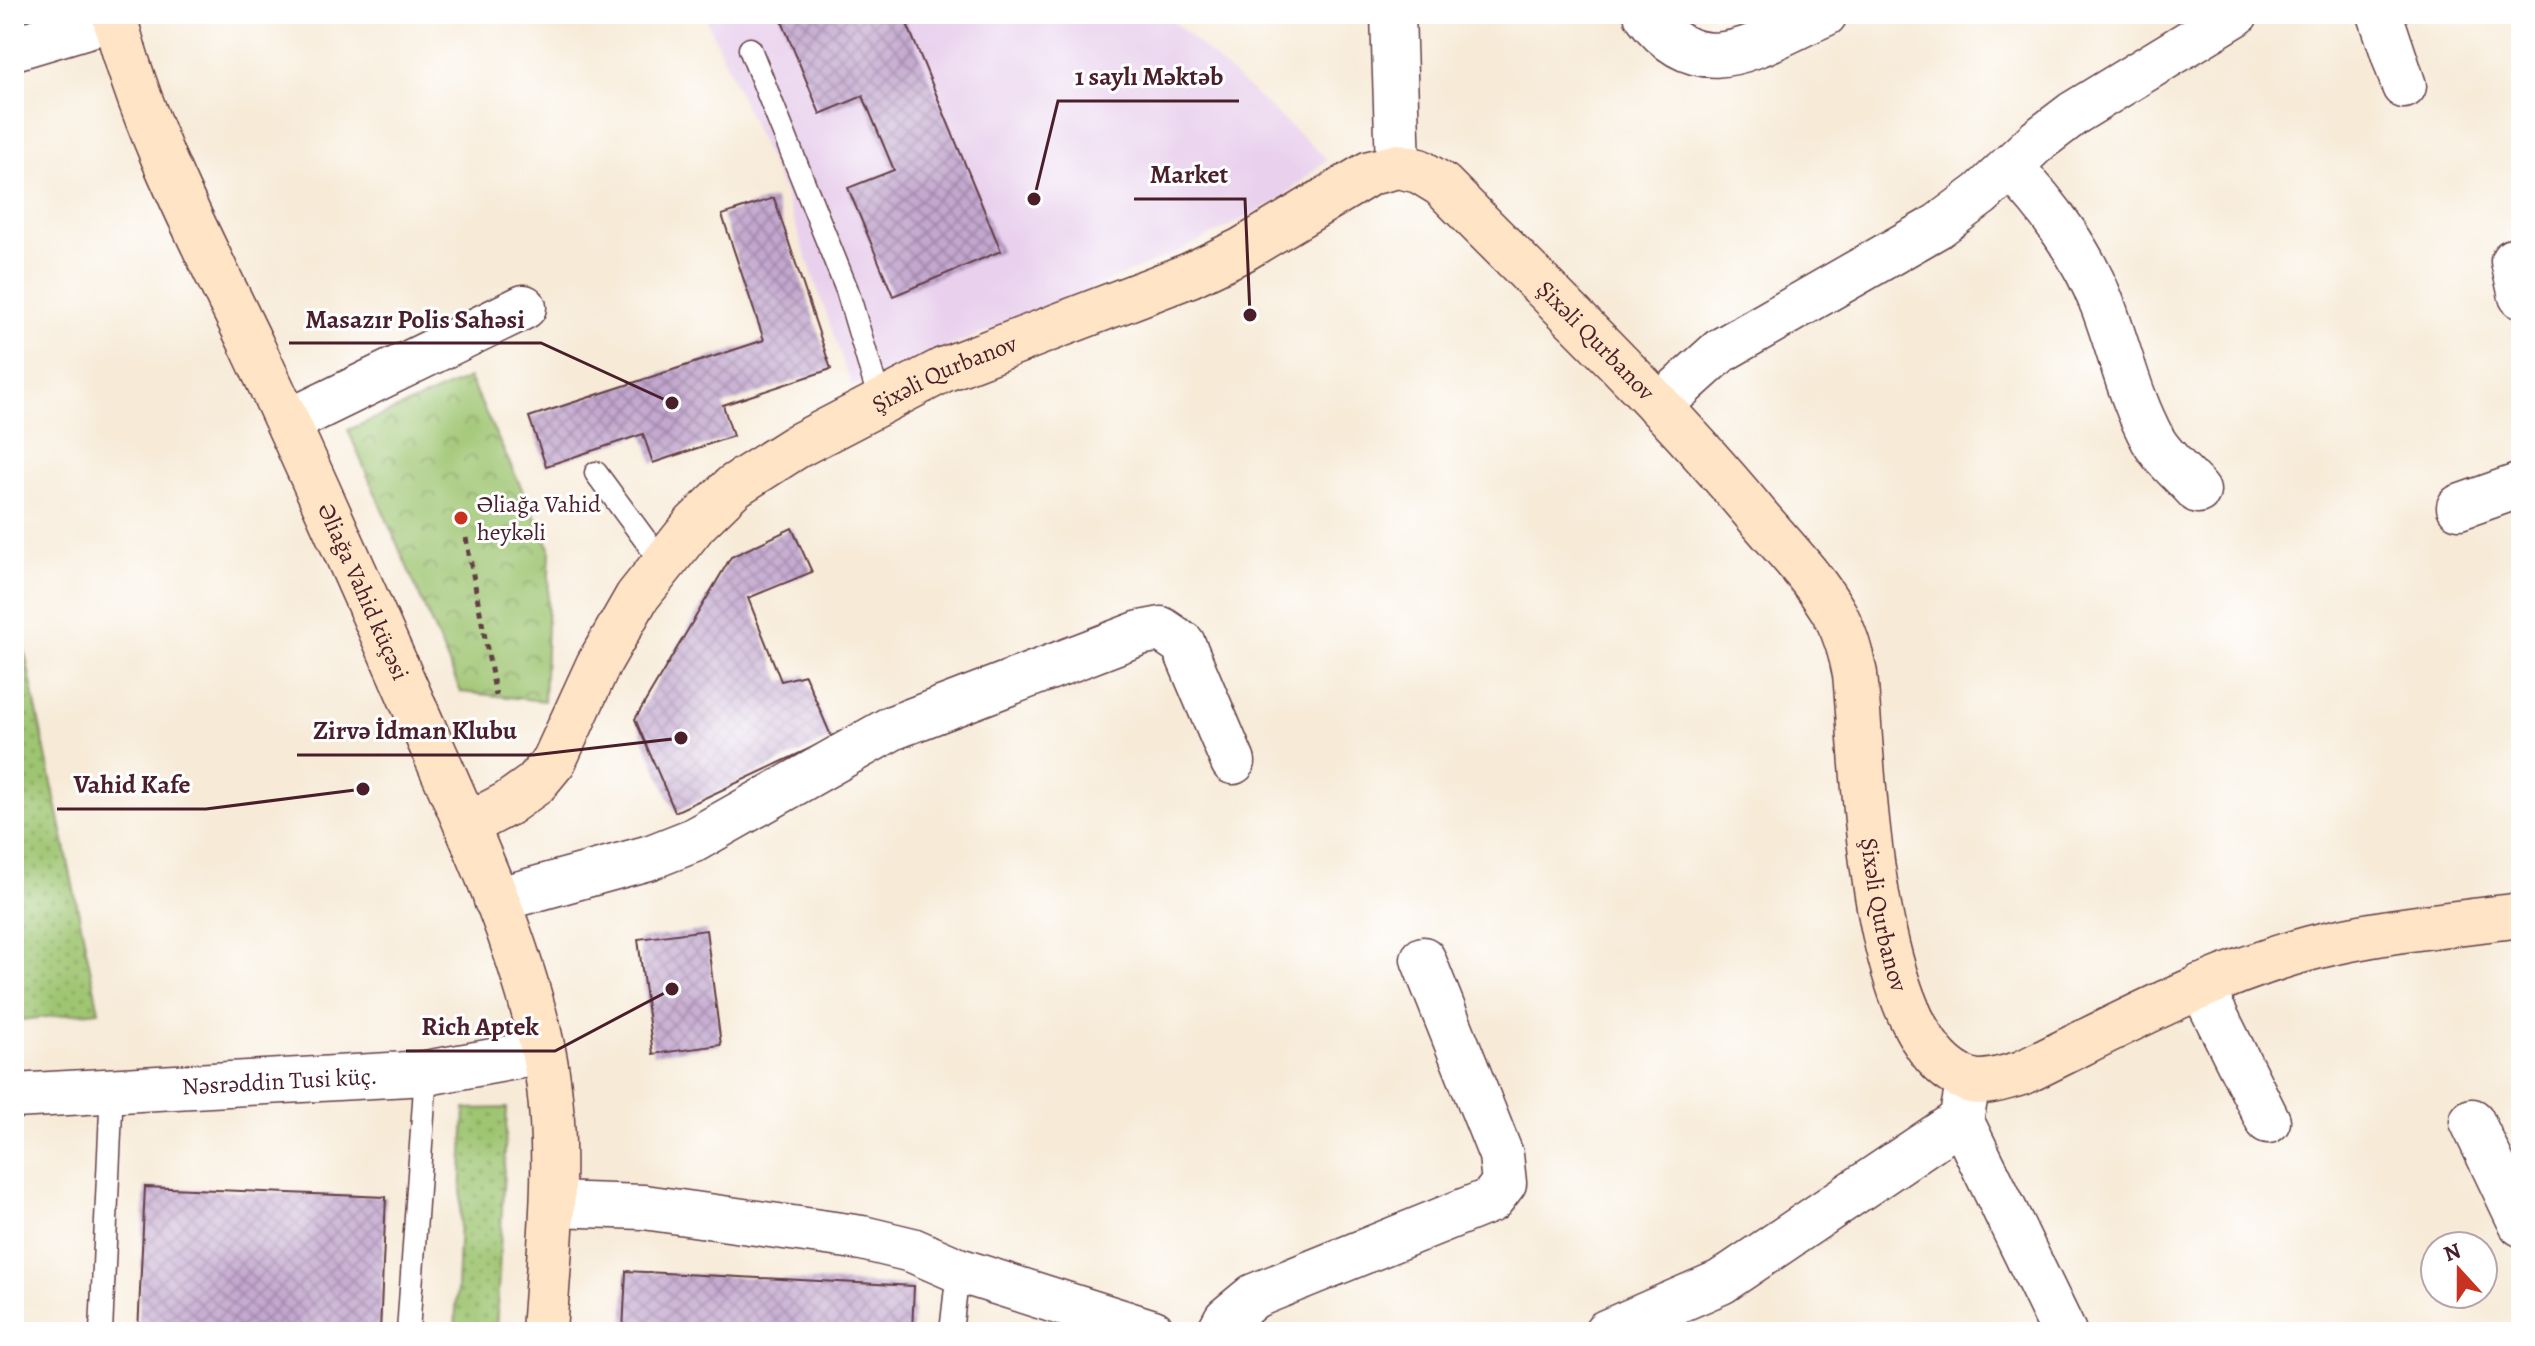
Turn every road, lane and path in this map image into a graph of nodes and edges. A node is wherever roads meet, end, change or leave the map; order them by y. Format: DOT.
graph roads {
  1 [pos="1393,14"];
  2 [pos="1646,14"];
  3 [pos="1825,14"];
  4 [pos="2236,14"];
  5 [pos="2380,14"];
  6 [pos="114,16"];
  7 [pos="14,48"];
  8 [pos="750,49"];
  9 [pos="2404,86"];
  10 [pos="1398,166"];
  11 [pos="2011,168"];
  12 [pos="524,307"];
  13 [pos="880,401"];
  14 [pos="1659,406"];
  15 [pos="288,422"];
  16 [pos="596,473"];
  17 [pos="2521,485"];
  18 [pos="2198,491"];
  19 [pos="2459,507"];
  20 [pos="466,538"];
  21 [pos="663,564"];
  22 [pos="496,696"];
  23 [pos="1233,762"];
  24 [pos="467,825"];
  25 [pos="496,900"];
  26 [pos="2521,915"];
  27 [pos="1423,959"];
  28 [pos="2201,986"];
  29 [pos="543,1052"];
  30 [pos="426,1073"];
  31 [pos="112,1088"];
  32 [pos="14,1096"];
  33 [pos="1965,1100"];
  34 [pos="2268,1121"];
  35 [pos="2472,1121"];
  36 [pos="553,1204"];
  37 [pos="2521,1224"];
  38 [pos="958,1270"];
  39 [pos="101,1332"];
  40 [pos="408,1332"];
  41 [pos="544,1332"];
  42 [pos="951,1332"];
  43 [pos="1153,1332"];
  44 [pos="1219,1332"];
  45 [pos="1606,1332"];
  46 [pos="2064,1332"];
  1 -- 10 [label="street"];
  2 -- 3 [label="street"];
  4 -- 11 [label="street"];
  5 -- 9 [label="street"];
  6 -- 7 [label="street"];
  6 -- 15 [label="street, Əliağa Vahid küçəsi"];
  8 -- 13 [label="lane"];
  10 -- 13 [label="street, Şixəli Qurbanov"];
  10 -- 14 [label="street, Şixəli Qurbanov"];
  11 -- 14 [label="street"];
  11 -- 18 [label="street"];
  12 -- 15 [label="street"];
  13 -- 21 [label="street, Şixəli Qurbanov"];
  14 -- 33 [label="street, Şixəli Qurbanov"];
  15 -- 24 [label="street, Əliağa Vahid küçəsi"];
  16 -- 21 [label="lane"];
  17 -- 19 [label="street"];
  20 -- 22 [label="path"];
  21 -- 24 [label="street, Şixəli Qurbanov"];
  23 -- 25 [label="street"];
  24 -- 25 [label="street, Əliağa Vahid küçəsi"];
  25 -- 29 [label="street, Əliağa Vahid küçəsi"];
  26 -- 28 [label="street"];
  27 -- 44 [label="street"];
  28 -- 33 [label="street"];
  28 -- 34 [label="street"];
  29 -- 30 [label="street, Nəsrəddin Tusi küç."];
  29 -- 36 [label="street, Əliağa Vahid küçəsi"];
  30 -- 31 [label="street, Nəsrəddin Tusi küç."];
  30 -- 40 [label="lane"];
  31 -- 32 [label="street, Nəsrəddin Tusi küç."];
  31 -- 39 [label="lane"];
  33 -- 45 [label="street"];
  33 -- 46 [label="street, Şixəli Qurbanov"];
  35 -- 37 [label="street"];
  36 -- 38 [label="street"];
  36 -- 41 [label="street, Əliağa Vahid küçəsi"];
  38 -- 42 [label="lane"];
  38 -- 43 [label="street"];
}
